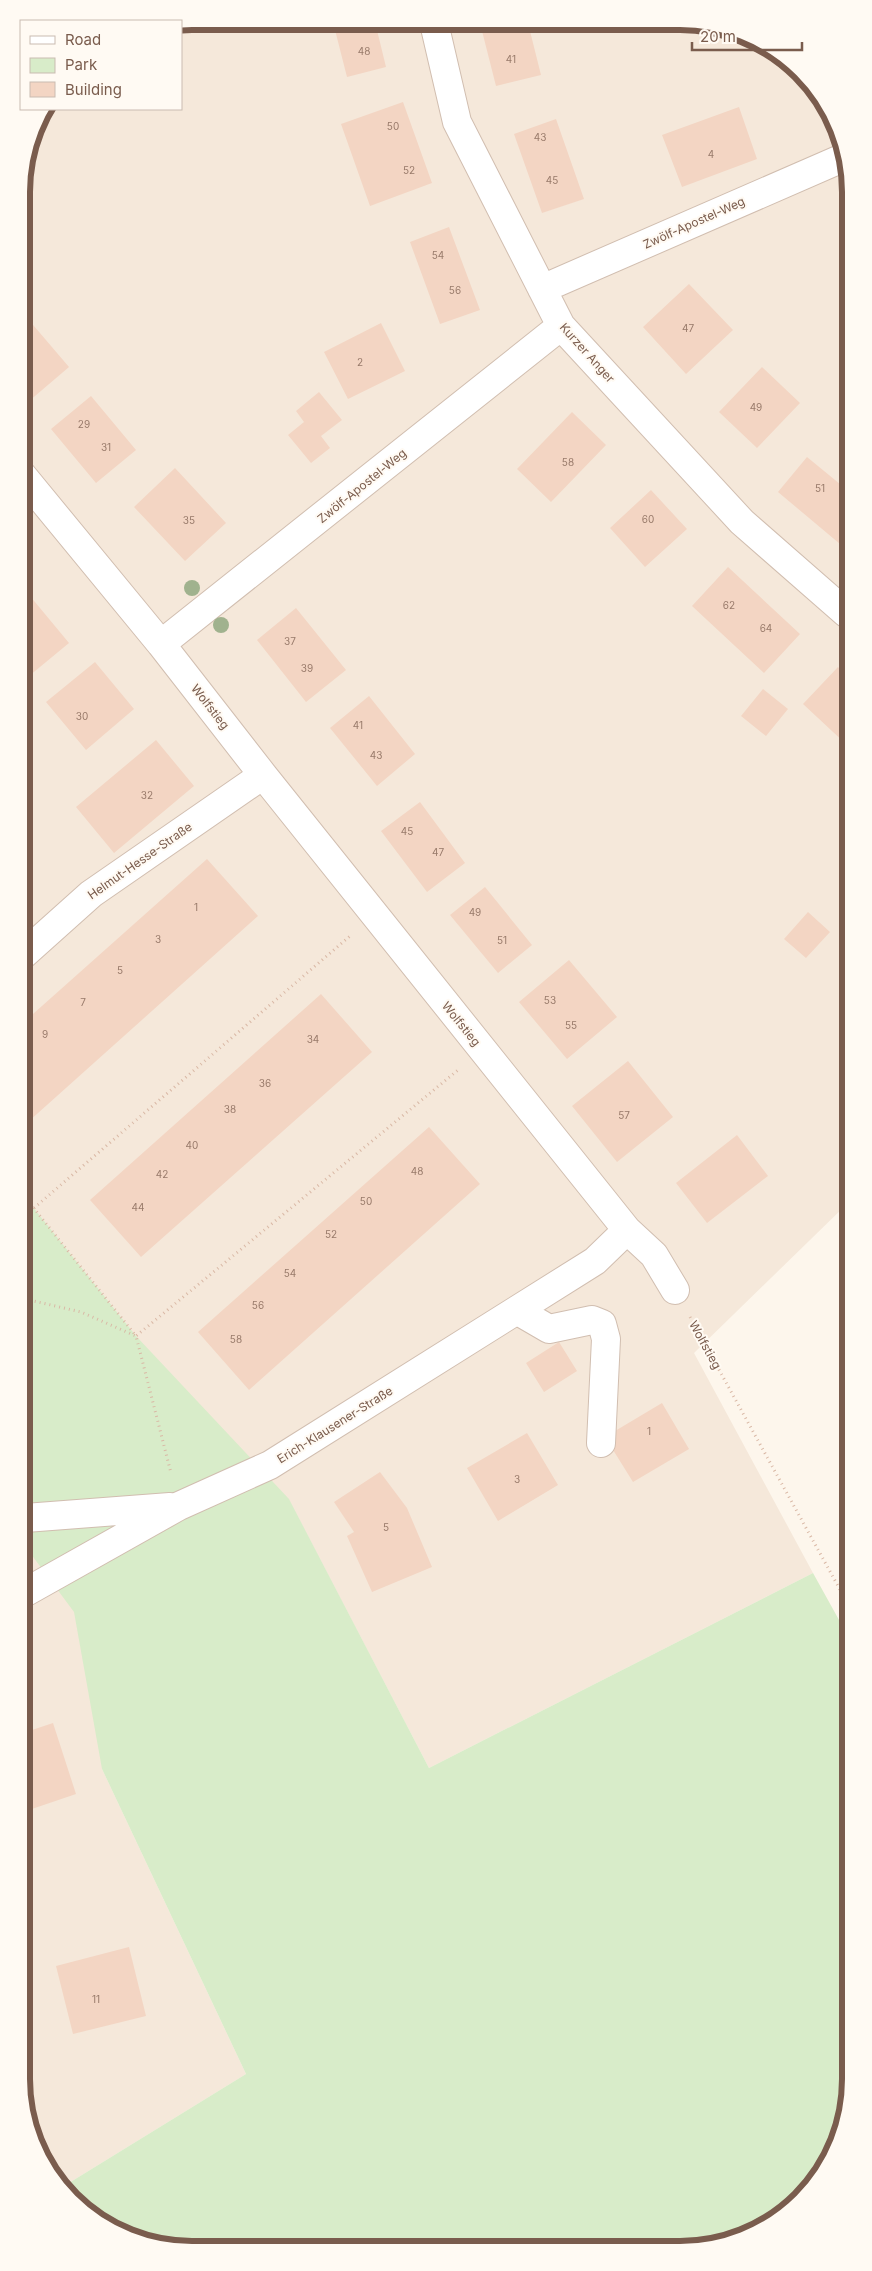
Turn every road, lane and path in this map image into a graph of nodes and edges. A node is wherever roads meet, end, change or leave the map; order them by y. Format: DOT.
graph roads {
  1 [pos="436,30"];
  2 [pos="838,159"];
  3 [pos="542,289"];
  4 [pos="561,326"];
  5 [pos="30,485"];
  6 [pos="842,610"];
  7 [pos="161,644"];
  8 [pos="262,776"];
  9 [pos="374,915"];
  10 [pos="30,949"];
  11 [pos="482,1050"];
  12 [pos="30,1203"];
  13 [pos="34,1208"];
  14 [pos="627,1230"];
  15 [pos="675,1290"];
  16 [pos="30,1300"];
  17 [pos="518,1311"];
  18 [pos="136,1336"];
  19 [pos="601,1443"];
  20 [pos="179,1506"];
  21 [pos="30,1518"];
  22 [pos="30,1590"];
  23 [pos="842,1593"];
  1 -- 3 [label="street, Kurzer Anger"];
  2 -- 3 [label="street, Zwölf-Apostel-Weg"];
  3 -- 4 [label="street, Kurzer Anger"];
  4 -- 6 [label="street, Kurzer Anger"];
  4 -- 7 [label="street, Zwölf-Apostel-Weg"];
  5 -- 7 [label="street, Wolfstieg"];
  7 -- 8 [label="street, Wolfstieg"];
  8 -- 9 [label="street, Wolfstieg"];
  8 -- 10 [label="street, Helmut-Hesse-Straße"];
  9 -- 11 [label="street, Wolfstieg"];
  9 -- 13 [label="path"];
  11 -- 14 [label="street, Wolfstieg"];
  11 -- 18 [label="path"];
  12 -- 13 [label="path"];
  13 -- 18 [label="path"];
  14 -- 15 [label="street, Wolfstieg"];
  14 -- 17 [label="street, Erich-Klausener-Straße"];
  15 -- 23 [label="path, Wolfstieg"];
  16 -- 18 [label="path"];
  17 -- 19 [label="street"];
  17 -- 20 [label="street, Erich-Klausener-Straße"];
  18 -- 20 [label="path"];
  20 -- 21 [label="street"];
  20 -- 22 [label="street, Erich-Klausener-Straße"];
}
